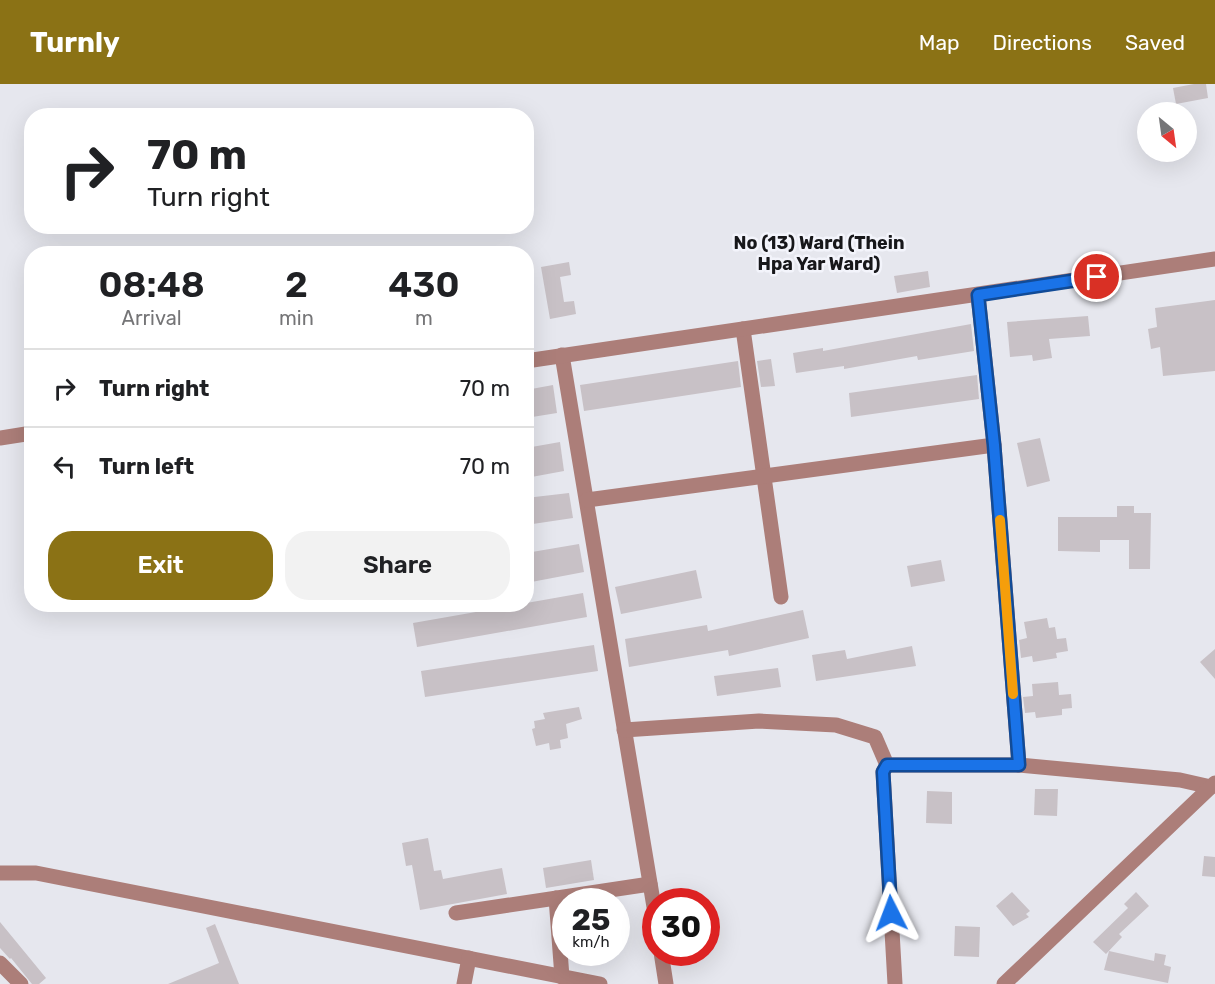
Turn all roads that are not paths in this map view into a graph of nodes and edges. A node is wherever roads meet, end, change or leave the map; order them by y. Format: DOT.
graph roads {
  1 [pos="1215,260"];
  2 [pos="978,295"];
  3 [pos="743,329"];
  4 [pos="562,355"];
  5 [pos="534,360"];
  6 [pos="24,434"];
  7 [pos="0,438"];
  8 [pos="994,445"];
  9 [pos="764,476"];
  10 [pos="587,500"];
  11 [pos="781,597"];
  12 [pos="624,730"];
  13 [pos="887,765"];
  14 [pos="1019,765"];
  15 [pos="1213,785"];
  16 [pos="0,873"];
  17 [pos="650,884"];
  18 [pos="623,888"];
  19 [pos="651,888"];
  20 [pos="552,899"];
  21 [pos="456,914"];
  22 [pos="469,958"];
  23 [pos="0,963"];
  24 [pos="561,966"];
  25 [pos="663,966"];
  26 [pos="562,977"];
  27 [pos="21,984"];
  28 [pos="464,984"];
  29 [pos="600,984"];
  30 [pos="666,984"];
  31 [pos="895,984"];
  32 [pos="1005,984"];
  1 -- 2 [label="street"];
  2 -- 3 [label="street"];
  2 -- 8 [label="street"];
  3 -- 4 [label="street"];
  3 -- 9 [label="street"];
  4 -- 5 [label="street"];
  4 -- 10 [label="street"];
  6 -- 7 [label="street"];
  8 -- 9 [label="street"];
  8 -- 14 [label="street"];
  9 -- 10 [label="street"];
  9 -- 11 [label="street"];
  10 -- 12 [label="street"];
  12 -- 13 [label="street"];
  12 -- 17 [label="street"];
  13 -- 14 [label="street"];
  13 -- 31 [label="street"];
  14 -- 15 [label="street"];
  15 -- 32 [label="street"];
  16 -- 22 [label="street"];
  17 -- 18 [label="street"];
  17 -- 19 [label="street"];
  20 -- 21 [label="street"];
  22 -- 26 [label="street"];
  22 -- 28 [label="street"];
  23 -- 27 [label="street"];
  24 -- 26 [label="street"];
  25 -- 30 [label="street"];
  26 -- 29 [label="street"];
}
